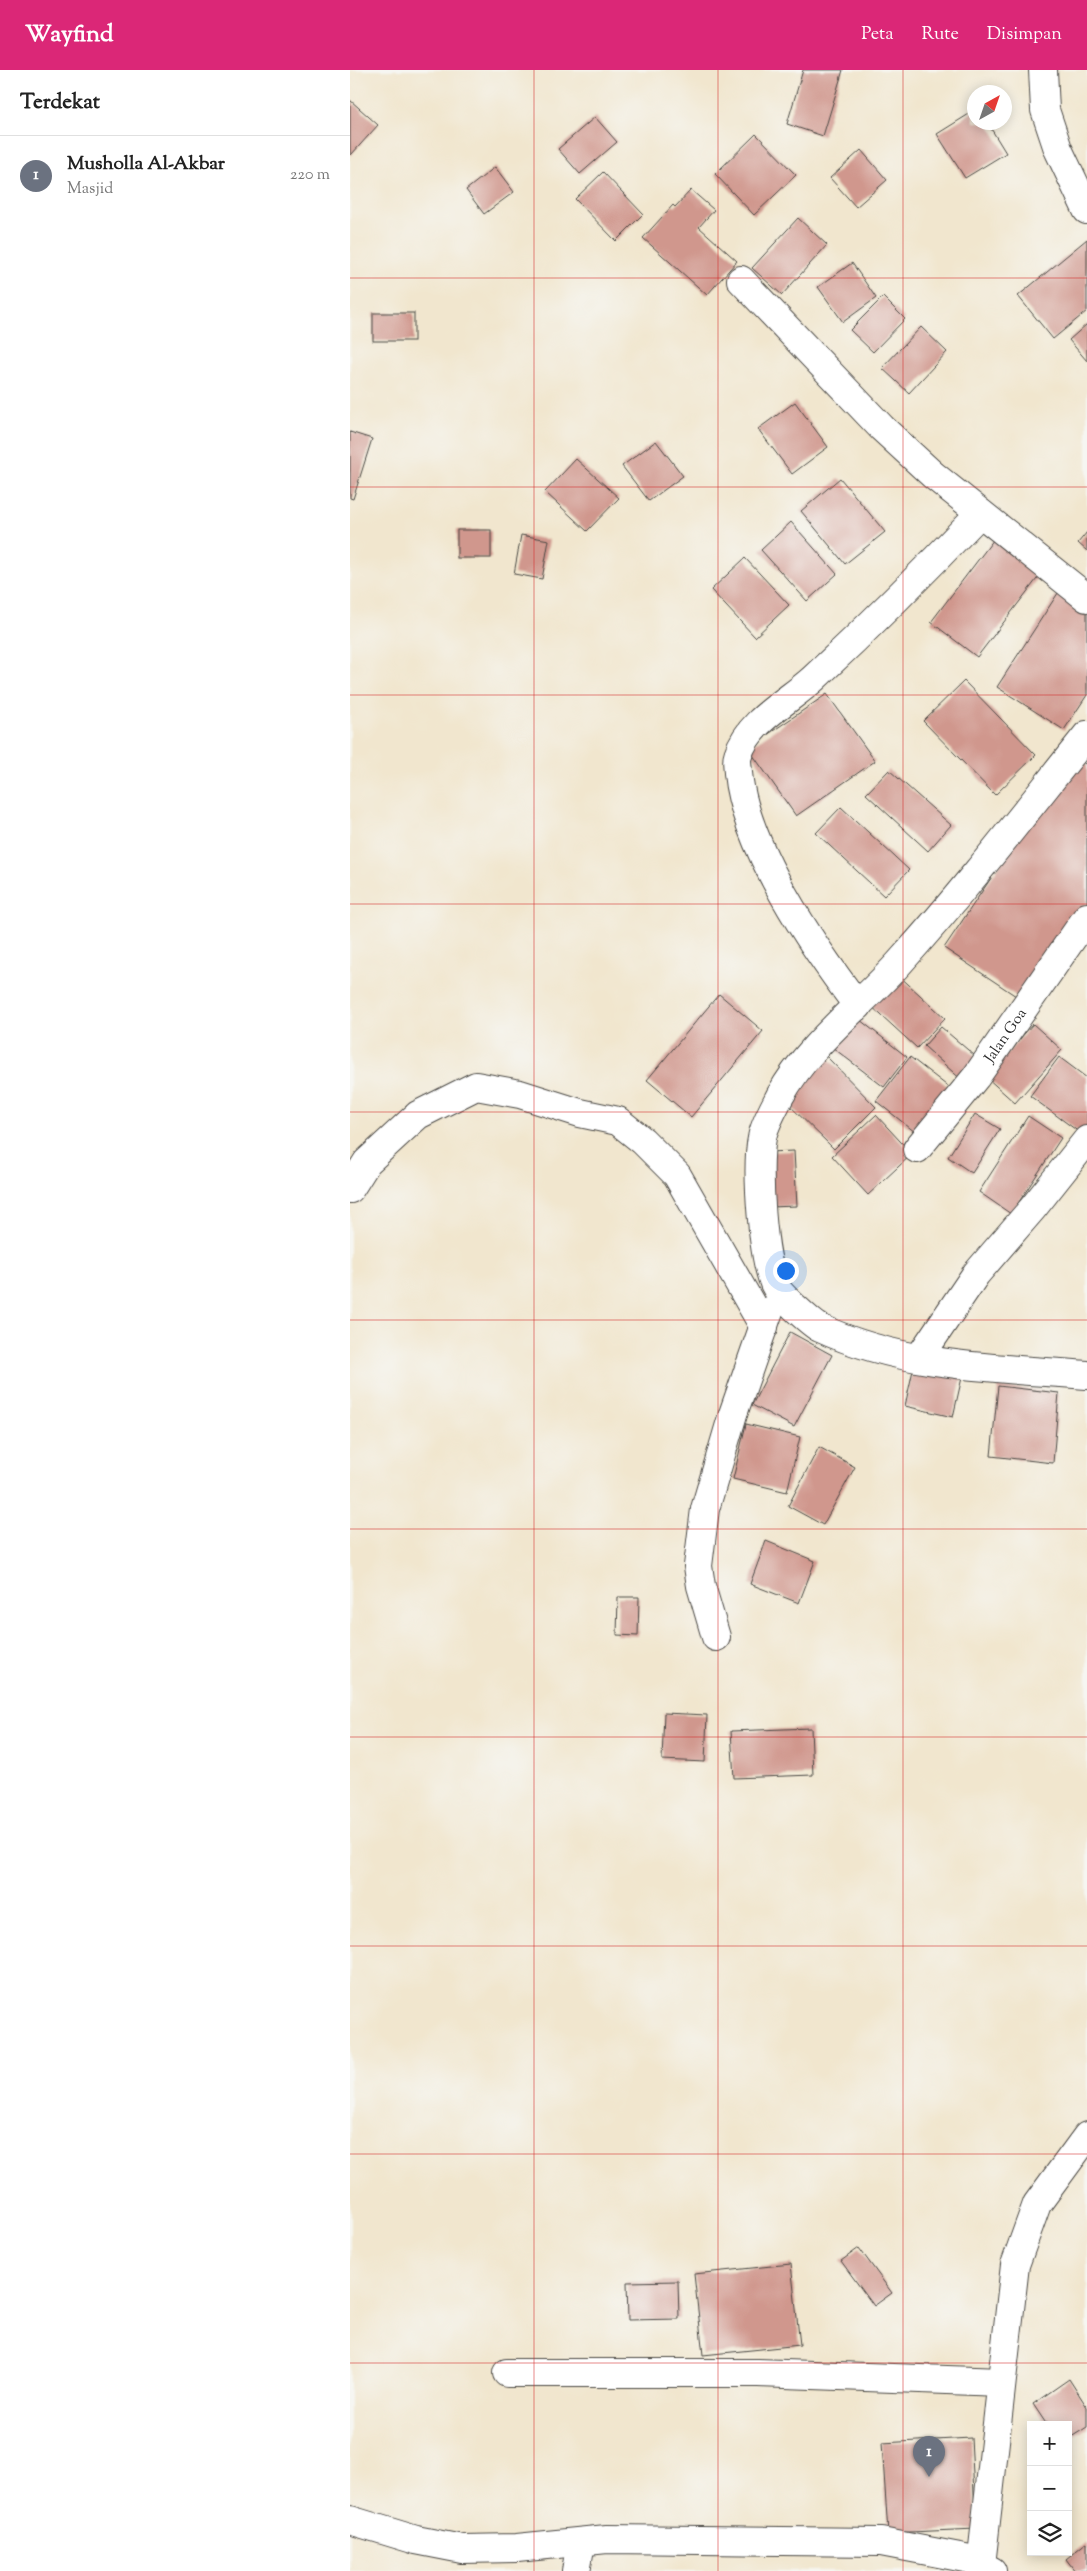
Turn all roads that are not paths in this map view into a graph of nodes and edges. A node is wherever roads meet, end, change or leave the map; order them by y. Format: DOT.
graph roads {
  1 [pos="1043,70"];
  2 [pos="1087,210"];
  3 [pos="741,280"];
  4 [pos="980,513"];
  5 [pos="1087,598"];
  6 [pos="1087,735"];
  7 [pos="1087,917"];
  8 [pos="858,1006"];
  9 [pos="1087,1140"];
  10 [pos="917,1150"];
  11 [pos="350,1189"];
  12 [pos="776,1288"];
  13 [pos="764,1327"];
  14 [pos="919,1358"];
  15 [pos="1087,1375"];
  16 [pos="716,1637"];
  17 [pos="1087,2136"];
  18 [pos="507,2374"];
  19 [pos="1002,2382"];
  20 [pos="350,2520"];
  21 [pos="581,2542"];
  22 [pos="987,2568"];
  23 [pos="576,2571"];
  1 -- 2 [label="street"];
  3 -- 4 [label="street"];
  4 -- 5 [label="street"];
  4 -- 8 [label="street"];
  6 -- 8 [label="street"];
  7 -- 10 [label="street, Jalan Goa"];
  8 -- 12 [label="street"];
  9 -- 14 [label="street"];
  11 -- 13 [label="street"];
  12 -- 13 [label="street"];
  12 -- 14 [label="street"];
  13 -- 16 [label="street"];
  14 -- 15 [label="street"];
  17 -- 19 [label="street"];
  18 -- 19 [label="street"];
  19 -- 22 [label="street"];
  20 -- 21 [label="street"];
  21 -- 22 [label="street"];
  21 -- 23 [label="street"];
}
